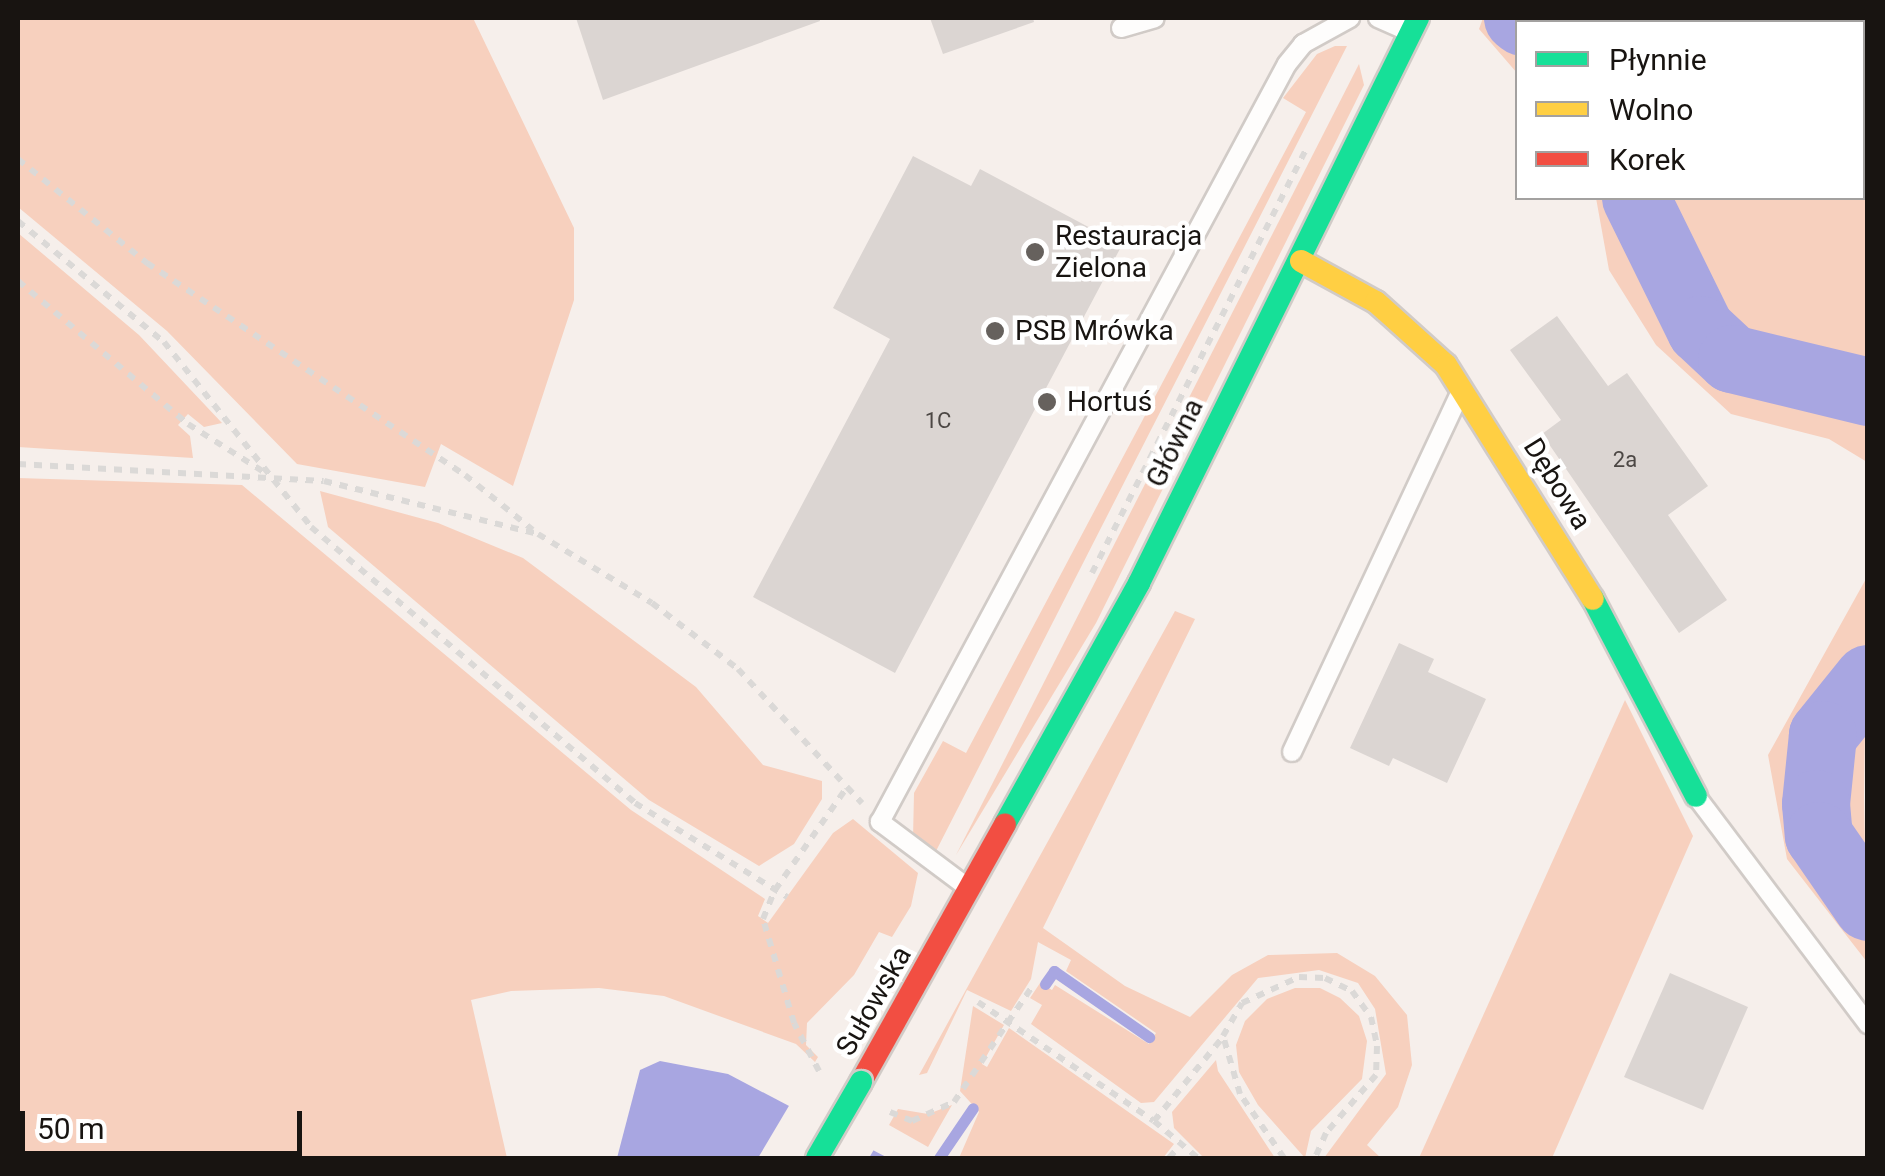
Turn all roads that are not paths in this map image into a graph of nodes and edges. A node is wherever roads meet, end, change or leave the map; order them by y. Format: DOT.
graph roads {
  1 [pos="1155,18"];
  2 [pos="1350,18"];
  3 [pos="1378,18"];
  4 [pos="1414,26"];
  5 [pos="1121,28"];
  6 [pos="1301,261"];
  7 [pos="1462,388"];
  8 [pos="1292,752"];
  9 [pos="1696,796"];
  10 [pos="977,882"];
  11 [pos="1868,1024"];
  12 [pos="817,1158"];
  1 -- 5 [label="lane"];
  2 -- 10 [label="lane"];
  3 -- 4 [label="lane, Główna"];
  4 -- 6 [label="main road, Główna"];
  6 -- 7 [label="main road, Dębowa"];
  6 -- 10 [label="main road, Główna"];
  7 -- 8 [label="lane"];
  7 -- 9 [label="main road, Dębowa"];
  9 -- 11 [label="lane"];
  10 -- 12 [label="main road, Sułowska, bridge"];
}
